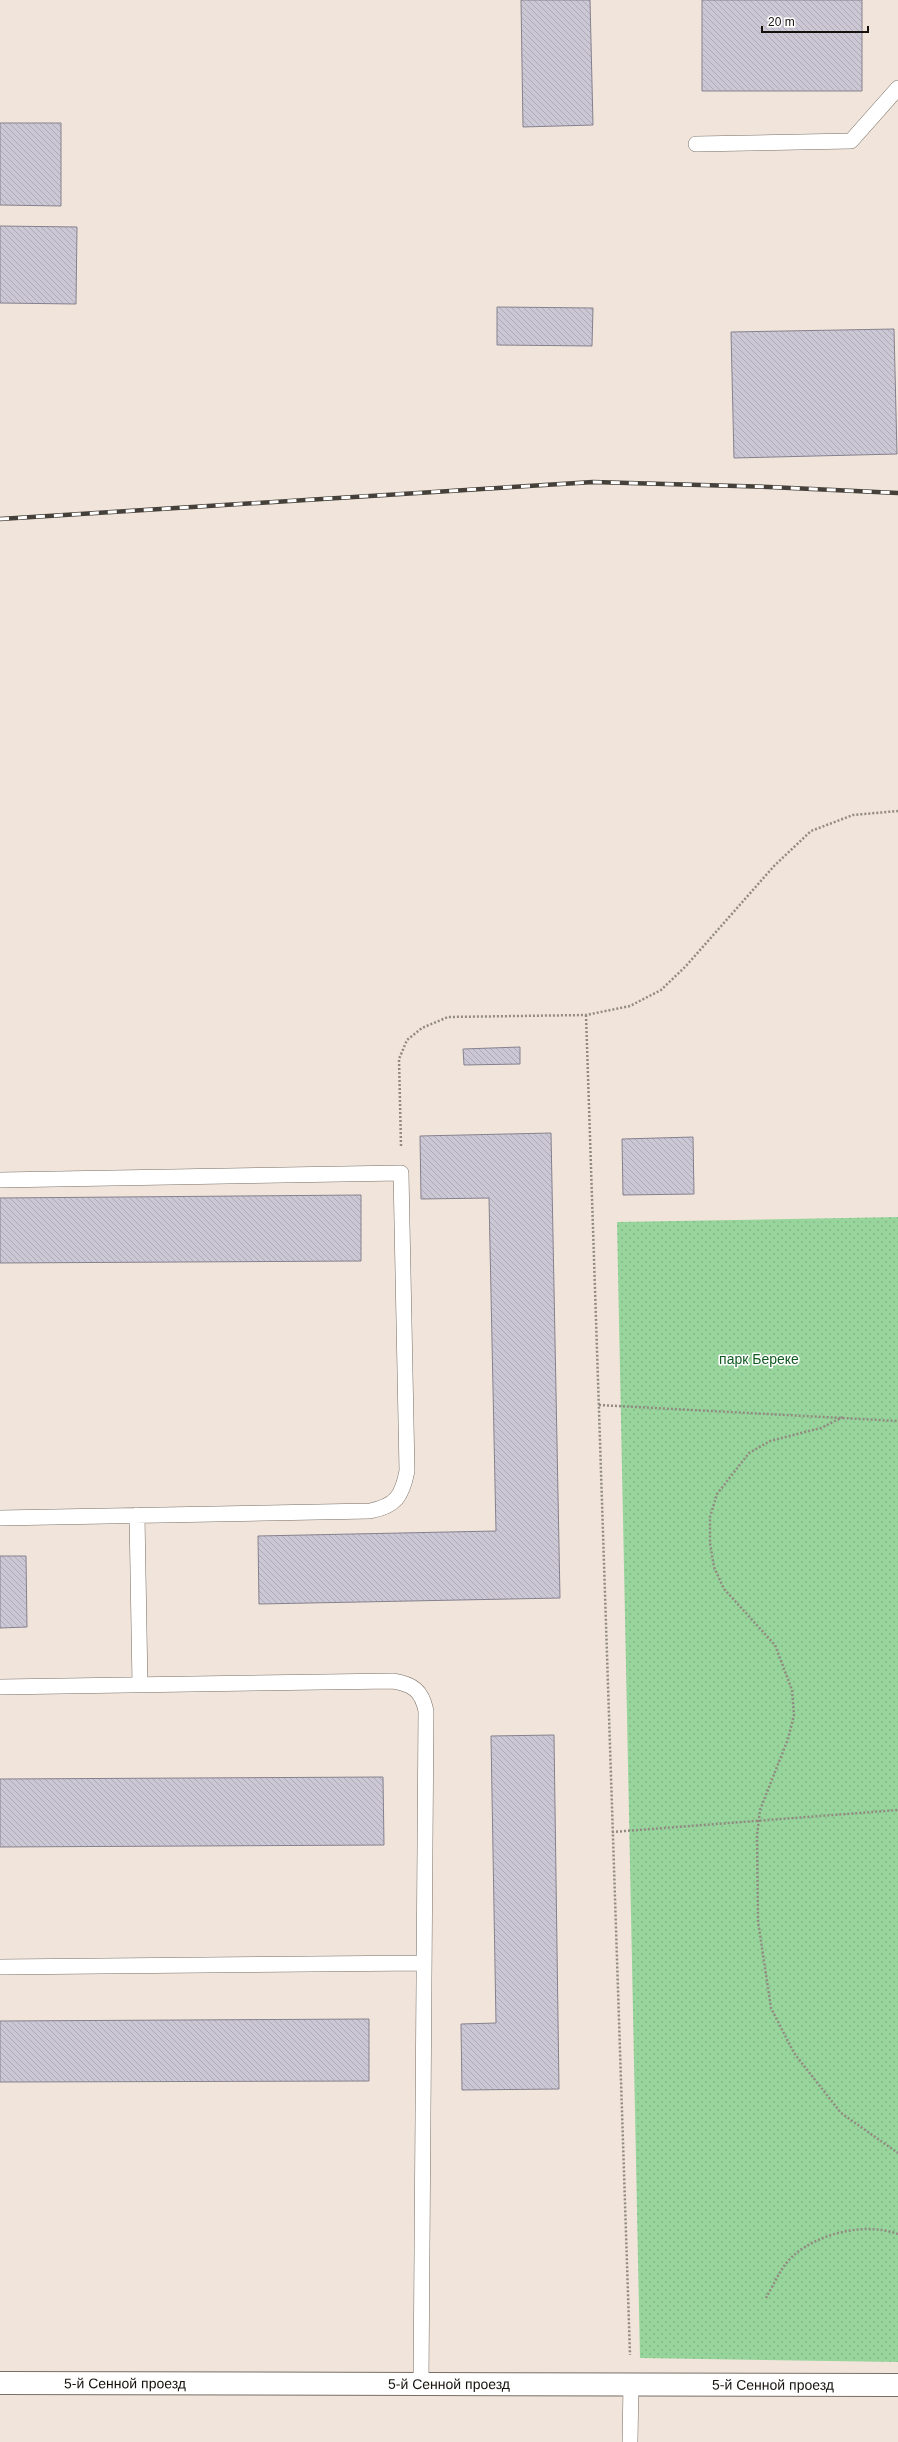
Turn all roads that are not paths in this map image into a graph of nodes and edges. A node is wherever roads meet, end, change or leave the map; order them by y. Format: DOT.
graph roads {
  1 [pos="898,88"];
  2 [pos="696,144"];
  3 [pos="0,1180"];
  4 [pos="137,1516"];
  5 [pos="0,1518"];
  6 [pos="140,1685"];
  7 [pos="0,1687"];
  8 [pos="424,1963"];
  9 [pos="0,1967"];
  10 [pos="0,2383"];
  11 [pos="631,2383"];
  12 [pos="421,2384"];
  13 [pos="898,2385"];
  14 [pos="630,2442"];
  1 -- 2 [label="lane"];
  3 -- 4 [label="lane"];
  4 -- 5 [label="lane"];
  4 -- 6 [label="lane"];
  6 -- 7 [label="lane"];
  6 -- 8 [label="lane"];
  8 -- 9 [label="lane"];
  8 -- 12 [label="lane"];
  10 -- 12 [label="street, 5-й Сенной проезд"];
  11 -- 12 [label="street, 5-й Сенной проезд"];
  11 -- 13 [label="street, 5-й Сенной проезд"];
  11 -- 14 [label="lane"];
}
